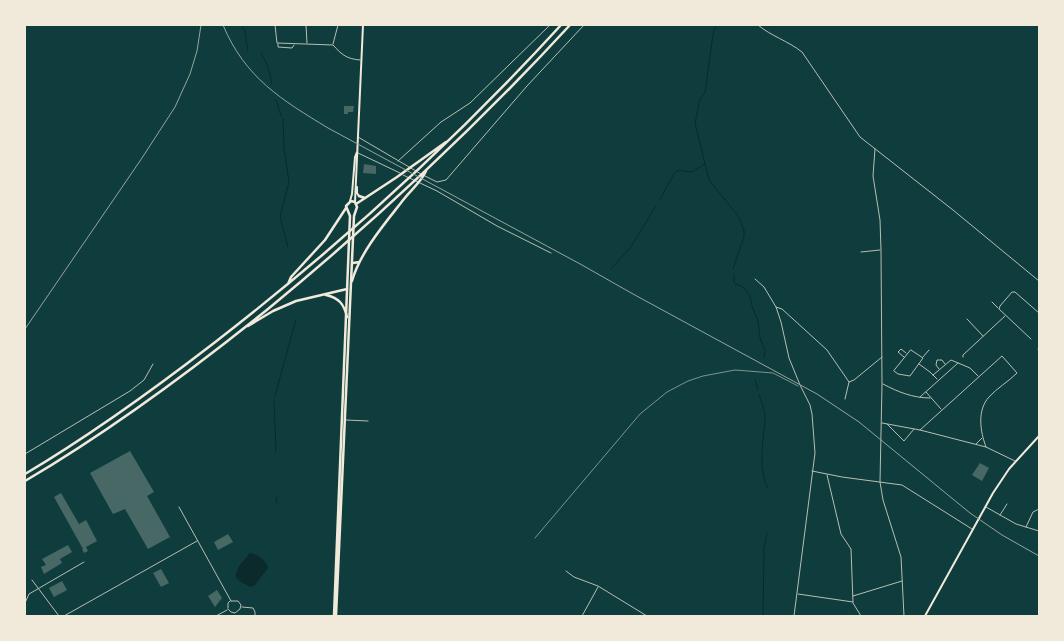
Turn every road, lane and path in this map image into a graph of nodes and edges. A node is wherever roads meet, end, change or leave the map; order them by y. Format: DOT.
graph roads {
  1 [pos="275,25"];
  2 [pos="306,25"];
  3 [pos="338,25"];
  4 [pos="362,25"];
  5 [pos="550,25"];
  6 [pos="561,25"];
  7 [pos="570,25"];
  8 [pos="584,25"];
  9 [pos="758,25"];
  10 [pos="278,43"];
  11 [pos="294,44"];
  12 [pos="307,44"];
  13 [pos="333,45"];
  14 [pos="361,60"];
  15 [pos="357,138"];
  16 [pos="449,140"];
  17 [pos="875,149"];
  18 [pos="357,151"];
  19 [pos="398,161"];
  20 [pos="356,168"];
  21 [pos="426,170"];
  22 [pos="356,177"];
  23 [pos="359,196"];
  24 [pos="366,198"];
  25 [pos="349,202"];
  26 [pos="356,204"];
  27 [pos="346,208"];
  28 [pos="355,211"];
  29 [pos="350,212"];
  30 [pos="881,250"];
  31 [pos="861,252"];
  32 [pos="551,253"];
  33 [pos="349,258"];
  34 [pos="360,261"];
  35 [pos="353,262"];
  36 [pos="754,279"];
  37 [pos="1039,281"];
  38 [pos="352,283"];
  39 [pos="287,285"];
  40 [pos="348,289"];
  41 [pos="324,295"];
  42 [pos="992,302"];
  43 [pos="776,307"];
  44 [pos="999,309"];
  45 [pos="1039,313"];
  46 [pos="1006,315"];
  47 [pos="347,316"];
  48 [pos="967,319"];
  49 [pos="244,328"];
  50 [pos="983,336"];
  51 [pos="1031,339"];
  52 [pos="929,350"];
  53 [pos="907,354"];
  54 [pos="882,357"];
  55 [pos="905,357"];
  56 [pos="963,357"];
  57 [pos="923,358"];
  58 [pos="958,363"];
  59 [pos="153,364"];
  60 [pos="919,364"];
  61 [pos="945,364"];
  62 [pos="939,369"];
  63 [pos="933,375"];
  64 [pos="979,377"];
  65 [pos="938,381"];
  66 [pos="849,382"];
  67 [pos="882,384"];
  68 [pos="801,387"];
  69 [pos="926,392"];
  70 [pos="920,397"];
  71 [pos="930,398"];
  72 [pos="845,399"];
  73 [pos="941,410"];
  74 [pos="344,420"];
  75 [pos="368,422"];
  76 [pos="882,422"];
  77 [pos="887,424"];
  78 [pos="914,429"];
  79 [pos="920,430"];
  80 [pos="1039,436"];
  81 [pos="982,437"];
  82 [pos="975,444"];
  83 [pos="986,447"];
  84 [pos="25,454"];
  85 [pos="1015,461"];
  86 [pos="812,471"];
  87 [pos="25,474"];
  88 [pos="827,474"];
  89 [pos="25,481"];
  90 [pos="880,482"];
  91 [pos="1007,504"];
  92 [pos="179,506"];
  93 [pos="985,506"];
  94 [pos="1039,509"];
  95 [pos="1000,515"];
  96 [pos="1026,528"];
  97 [pos="972,529"];
  98 [pos="1039,531"];
  99 [pos="534,538"];
  100 [pos="197,541"];
  101 [pos="84,562"];
  102 [pos="566,571"];
  103 [pos="32,580"];
  104 [pos="903,581"];
  105 [pos="598,586"];
  106 [pos="38,588"];
  107 [pos="797,594"];
  108 [pos="853,596"];
  109 [pos="231,601"];
  110 [pos="853,602"];
  111 [pos="25,603"];
  112 [pos="241,607"];
  113 [pos="228,609"];
  114 [pos="59,616"];
  115 [pos="64,616"];
  116 [pos="216,616"];
  117 [pos="255,616"];
  118 [pos="335,616"];
  119 [pos="582,616"];
  120 [pos="647,616"];
  121 [pos="794,616"];
  122 [pos="861,616"];
  123 [pos="904,616"];
  124 [pos="925,616"];
  1 -- 10 [label="street"];
  2 -- 12 [label="street"];
  3 -- 13 [label="street"];
  4 -- 14 [label="main road"];
  5 -- 19 [label="street"];
  6 -- 16 [label="main road"];
  7 -- 21 [label="main road"];
  8 -- 19 [label="street"];
  9 -- 17 [label="street"];
  10 -- 11 [label="street"];
  10 -- 11 [label="street"];
  11 -- 12 [label="street"];
  12 -- 13 [label="street"];
  13 -- 14 [label="street"];
  14 -- 15 [label="main road"];
  15 -- 18 [label="main road"];
  15 -- 19 [label="street"];
  16 -- 24 [label="main road"];
  16 -- 39 [label="main road"];
  17 -- 30 [label="street"];
  17 -- 37 [label="street"];
  18 -- 20 [label="main road"];
  18 -- 32 [label="street"];
  20 -- 22 [label="main road"];
  20 -- 25 [label="main road"];
  21 -- 34 [label="main road"];
  21 -- 49 [label="main road"];
  22 -- 23 [label="main road"];
  22 -- 26 [label="main road"];
  23 -- 24 [label="main road"];
  24 -- 26 [label="main road"];
  25 -- 26 [label="main road"];
  25 -- 27 [label="main road"];
  26 -- 28 [label="main road"];
  27 -- 29 [label="main road"];
  27 -- 39 [label="main road"];
  28 -- 29 [label="main road"];
  28 -- 35 [label="main road"];
  29 -- 33 [label="main road"];
  30 -- 31 [label="street"];
  30 -- 54 [label="street"];
  33 -- 35 [label="main road"];
  33 -- 40 [label="main road"];
  34 -- 35 [label="main road"];
  34 -- 38 [label="main road"];
  35 -- 38 [label="main road"];
  36 -- 43 [label="street"];
  38 -- 40 [label="main road"];
  38 -- 74 [label="main road"];
  39 -- 87 [label="main road"];
  40 -- 41 [label="main road"];
  40 -- 47 [label="main road"];
  41 -- 47 [label="main road"];
  41 -- 49 [label="main road"];
  42 -- 44 [label="street"];
  43 -- 66 [label="street"];
  43 -- 68 [label="street"];
  44 -- 45 [label="street"];
  44 -- 46 [label="street"];
  46 -- 50 [label="street"];
  46 -- 51 [label="street"];
  47 -- 74 [label="main road"];
  48 -- 50 [label="street"];
  49 -- 89 [label="main road"];
  50 -- 56 [label="street"];
  52 -- 57 [label="street"];
  53 -- 55 [label="street"];
  53 -- 55 [label="street"];
  53 -- 57 [label="street"];
  54 -- 66 [label="street"];
  54 -- 67 [label="street"];
  55 -- 60 [label="street"];
  57 -- 60 [label="street"];
  58 -- 61 [label="street"];
  58 -- 64 [label="street"];
  58 -- 65 [label="street"];
  59 -- 84 [label="street"];
  60 -- 63 [label="street"];
  61 -- 62 [label="street"];
  61 -- 62 [label="street"];
  62 -- 63 [label="street"];
  63 -- 65 [label="street"];
  64 -- 73 [label="street"];
  64 -- 81 [label="street"];
  65 -- 69 [label="street"];
  66 -- 72 [label="street"];
  67 -- 70 [label="street"];
  67 -- 76 [label="street"];
  68 -- 86 [label="street"];
  68 -- 99 [label="path"];
  69 -- 70 [label="street"];
  69 -- 71 [label="street"];
  70 -- 71 [label="street"];
  71 -- 73 [label="street"];
  73 -- 79 [label="street"];
  74 -- 75 [label="street"];
  74 -- 118 [label="main road"];
  76 -- 77 [label="street"];
  76 -- 90 [label="street"];
  77 -- 78 [label="street"];
  77 -- 78 [label="street"];
  78 -- 79 [label="street"];
  79 -- 82 [label="street"];
  80 -- 85 [label="main road"];
  81 -- 82 [label="street"];
  81 -- 83 [label="street"];
  82 -- 83 [label="street"];
  83 -- 85 [label="street"];
  85 -- 93 [label="main road"];
  86 -- 88 [label="street"];
  86 -- 107 [label="street"];
  88 -- 90 [label="street"];
  88 -- 108 [label="street"];
  90 -- 97 [label="street"];
  90 -- 104 [label="street"];
  91 -- 95 [label="street"];
  92 -- 100 [label="street"];
  93 -- 95 [label="street"];
  93 -- 97 [label="main road"];
  94 -- 96 [label="street"];
  95 -- 96 [label="street"];
  96 -- 98 [label="street"];
  97 -- 124 [label="main road"];
  100 -- 109 [label="street"];
  100 -- 115 [label="street"];
  101 -- 106 [label="street"];
  102 -- 105 [label="street"];
  103 -- 106 [label="street"];
  104 -- 108 [label="street"];
  104 -- 123 [label="street"];
  105 -- 119 [label="street"];
  105 -- 120 [label="street"];
  106 -- 111 [label="street"];
  106 -- 114 [label="street"];
  107 -- 110 [label="street"];
  107 -- 121 [label="street"];
  108 -- 110 [label="street"];
  109 -- 112 [label="street"];
  109 -- 113 [label="street"];
  110 -- 122 [label="street"];
  112 -- 113 [label="street"];
  112 -- 117 [label="street"];
  113 -- 116 [label="street"];
}
